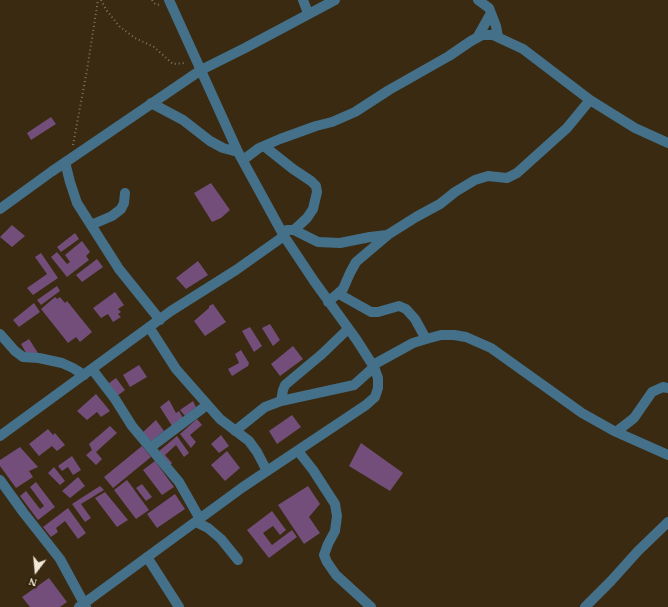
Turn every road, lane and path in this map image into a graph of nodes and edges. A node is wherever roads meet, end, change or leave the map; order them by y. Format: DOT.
graph roads {
  1 [pos="98,0"];
  2 [pos="101,0"];
  3 [pos="169,0"];
  4 [pos="303,0"];
  5 [pos="335,0"];
  6 [pos="478,0"];
  7 [pos="491,13"];
  8 [pos="308,14"];
  9 [pos="498,37"];
  10 [pos="477,38"];
  11 [pos="196,60"];
  12 [pos="200,70"];
  13 [pos="590,100"];
  14 [pos="151,103"];
  15 [pos="668,143"];
  16 [pos="264,146"];
  17 [pos="241,156"];
  18 [pos="68,160"];
  19 [pos="125,193"];
  20 [pos="0,209"];
  21 [pos="90,225"];
  22 [pos="294,230"];
  23 [pos="283,233"];
  24 [pos="387,235"];
  25 [pos="339,294"];
  26 [pos="328,302"];
  27 [pos="160,320"];
  28 [pos="149,327"];
  29 [pos="348,329"];
  30 [pos="0,334"];
  31 [pos="426,339"];
  32 [pos="374,366"];
  33 [pos="88,372"];
  34 [pos="668,388"];
  35 [pos="281,400"];
  36 [pos="207,405"];
  37 [pos="235,431"];
  38 [pos="616,432"];
  39 [pos="0,436"];
  40 [pos="151,447"];
  41 [pos="298,451"];
  42 [pos="668,455"];
  43 [pos="267,471"];
  44 [pos="0,480"];
  45 [pos="198,520"];
  46 [pos="668,522"];
  47 [pos="147,557"];
  48 [pos="238,560"];
  49 [pos="171,593"];
  50 [pos="83,606"];
  51 [pos="168,607"];
  52 [pos="179,607"];
  53 [pos="371,607"];
  54 [pos="585,607"];
  1 -- 18 [label="path"];
  2 -- 11 [label="path"];
  3 -- 11 [label="street"];
  4 -- 8 [label="street"];
  5 -- 8 [label="street"];
  6 -- 7 [label="street"];
  7 -- 9 [label="street"];
  7 -- 10 [label="street"];
  8 -- 12 [label="street"];
  9 -- 10 [label="street"];
  9 -- 13 [label="street"];
  10 -- 16 [label="street"];
  11 -- 12 [label="street"];
  12 -- 14 [label="street"];
  12 -- 17 [label="street"];
  13 -- 15 [label="street"];
  13 -- 24 [label="street"];
  14 -- 17 [label="street"];
  14 -- 18 [label="street"];
  16 -- 17 [label="street"];
  16 -- 22 [label="street"];
  17 -- 23 [label="street"];
  18 -- 20 [label="street"];
  18 -- 21 [label="street"];
  19 -- 21 [label="street"];
  21 -- 27 [label="street"];
  22 -- 23 [label="street"];
  22 -- 24 [label="street"];
  23 -- 26 [label="street"];
  23 -- 27 [label="street"];
  24 -- 25 [label="street"];
  25 -- 26 [label="street"];
  25 -- 31 [label="street"];
  26 -- 29 [label="street"];
  27 -- 28 [label="street"];
  28 -- 33 [label="street"];
  28 -- 36 [label="street"];
  29 -- 32 [label="street"];
  29 -- 35 [label="street"];
  30 -- 33 [label="street"];
  31 -- 32 [label="street"];
  31 -- 38 [label="street"];
  32 -- 35 [label="street"];
  32 -- 41 [label="street"];
  33 -- 39 [label="street"];
  33 -- 40 [label="street"];
  34 -- 38 [label="street"];
  35 -- 37 [label="street"];
  36 -- 37 [label="street"];
  36 -- 40 [label="street"];
  37 -- 43 [label="street"];
  38 -- 42 [label="street"];
  40 -- 45 [label="street"];
  41 -- 43 [label="street"];
  41 -- 53 [label="street"];
  43 -- 45 [label="street"];
  44 -- 50 [label="street"];
  45 -- 47 [label="street"];
  45 -- 48 [label="street"];
  46 -- 54 [label="street"];
  47 -- 49 [label="street"];
  47 -- 50 [label="street"];
  49 -- 51 [label="street"];
  49 -- 52 [label="street"];
}
